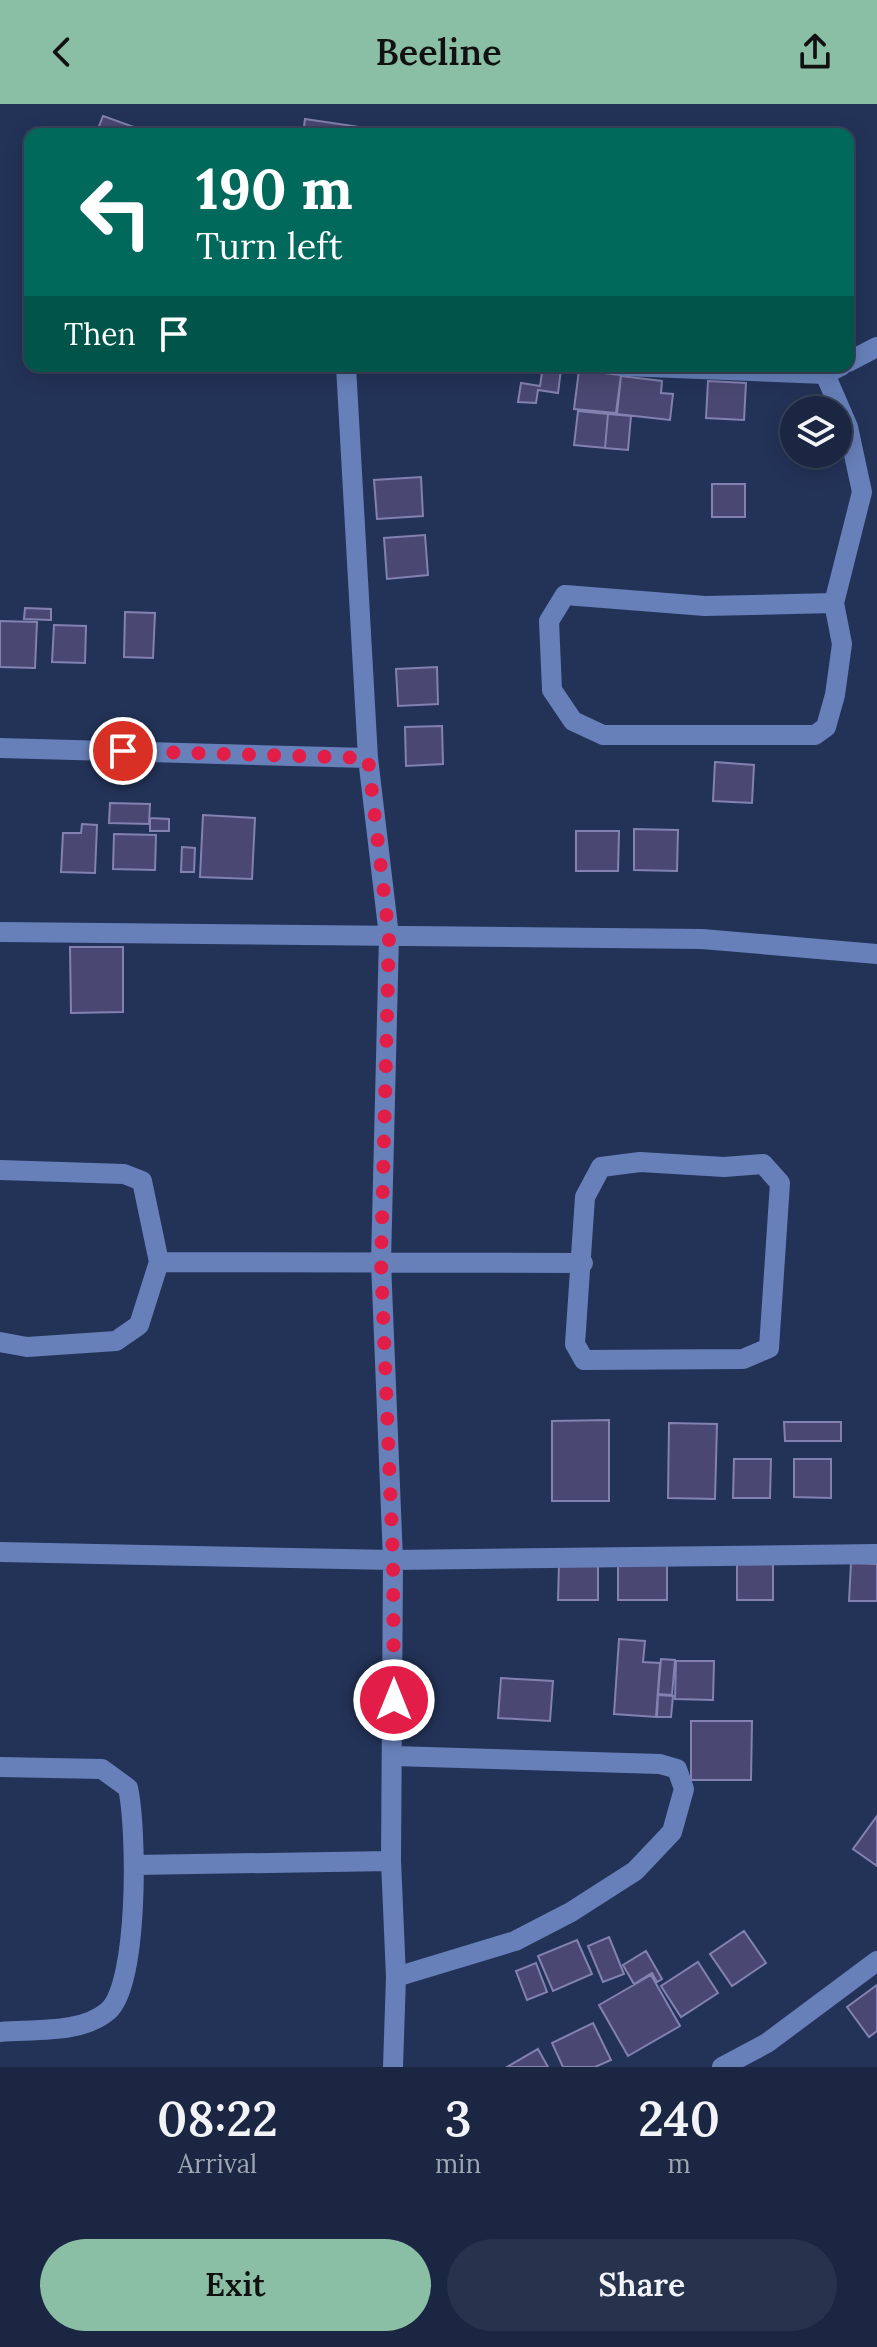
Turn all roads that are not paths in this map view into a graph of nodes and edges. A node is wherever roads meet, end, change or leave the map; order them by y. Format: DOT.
graph roads {
  1 [pos="877,347"];
  2 [pos="854,359"];
  3 [pos="346,372"];
  4 [pos="834,372"];
  5 [pos="834,603"];
  6 [pos="0,748"];
  7 [pos="368,758"];
  8 [pos="0,932"];
  9 [pos="389,936"];
  10 [pos="877,954"];
  11 [pos="0,1170"];
  12 [pos="159,1262"];
  13 [pos="381,1262"];
  14 [pos="583,1263"];
  15 [pos="0,1342"];
  16 [pos="0,1552"];
  17 [pos="877,1554"];
  18 [pos="393,1560"];
  19 [pos="394,1756"];
  20 [pos="0,1767"];
  21 [pos="391,1861"];
  22 [pos="134,1865"];
  23 [pos="877,1961"];
  24 [pos="396,1977"];
  25 [pos="0,2032"];
  26 [pos="393,2067"];
  27 [pos="722,2067"];
  1 -- 2 [label="street"];
  3 -- 7 [label="street"];
  4 -- 5 [label="street"];
  5 -- 5 [label="street"];
  6 -- 7 [label="street"];
  7 -- 9 [label="street"];
  8 -- 9 [label="street"];
  9 -- 10 [label="street"];
  9 -- 13 [label="street"];
  11 -- 12 [label="street"];
  12 -- 13 [label="street"];
  12 -- 15 [label="street"];
  13 -- 14 [label="street"];
  13 -- 18 [label="street"];
  14 -- 14 [label="street"];
  16 -- 18 [label="street"];
  17 -- 18 [label="street"];
  18 -- 19 [label="street"];
  19 -- 21 [label="street"];
  19 -- 24 [label="street"];
  20 -- 22 [label="street"];
  21 -- 22 [label="street"];
  21 -- 24 [label="street"];
  22 -- 25 [label="street"];
  23 -- 27 [label="street"];
  24 -- 26 [label="street"];
}
